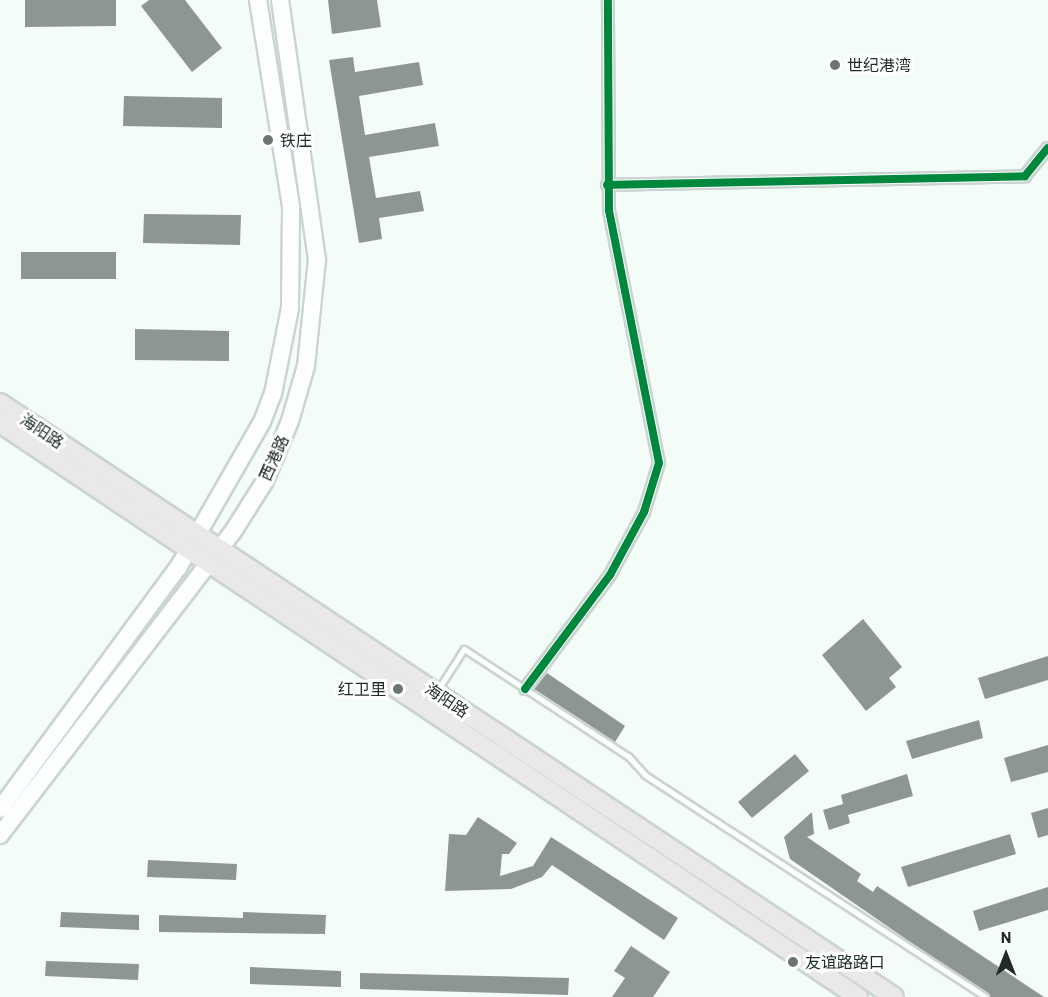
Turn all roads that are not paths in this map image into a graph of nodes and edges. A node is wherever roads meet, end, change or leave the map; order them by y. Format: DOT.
graph roads {
  1 [pos="258,0"];
  2 [pos="280,0"];
  3 [pos="608,0"];
  4 [pos="1048,148"];
  5 [pos="607,185"];
  6 [pos="0,403"];
  7 [pos="0,423"];
  8 [pos="194,542"];
  9 [pos="214,555"];
  10 [pos="525,689"];
  11 [pos="436,693"];
  12 [pos="0,809"];
  13 [pos="0,835"];
  14 [pos="858,997"];
  15 [pos="894,997"];
  16 [pos="985,997"];
  1 -- 8 [label="main road, 西港路"];
  2 -- 9 [label="main road, 西港路"];
  3 -- 5 [label="street"];
  4 -- 5 [label="street"];
  5 -- 10 [label="street"];
  6 -- 8 [label="main road, 海阳路"];
  7 -- 8 [label="main road, 海阳路"];
  8 -- 9 [label="main road, 海阳路"];
  8 -- 12 [label="main road, 西港路"];
  9 -- 11 [label="main road, 海阳路"];
  9 -- 13 [label="main road, 西港路"];
  9 -- 14 [label="main road, 海阳路"];
  10 -- 11 [label="lane"];
  10 -- 16 [label="lane"];
  11 -- 15 [label="main road, 海阳路"];
}
